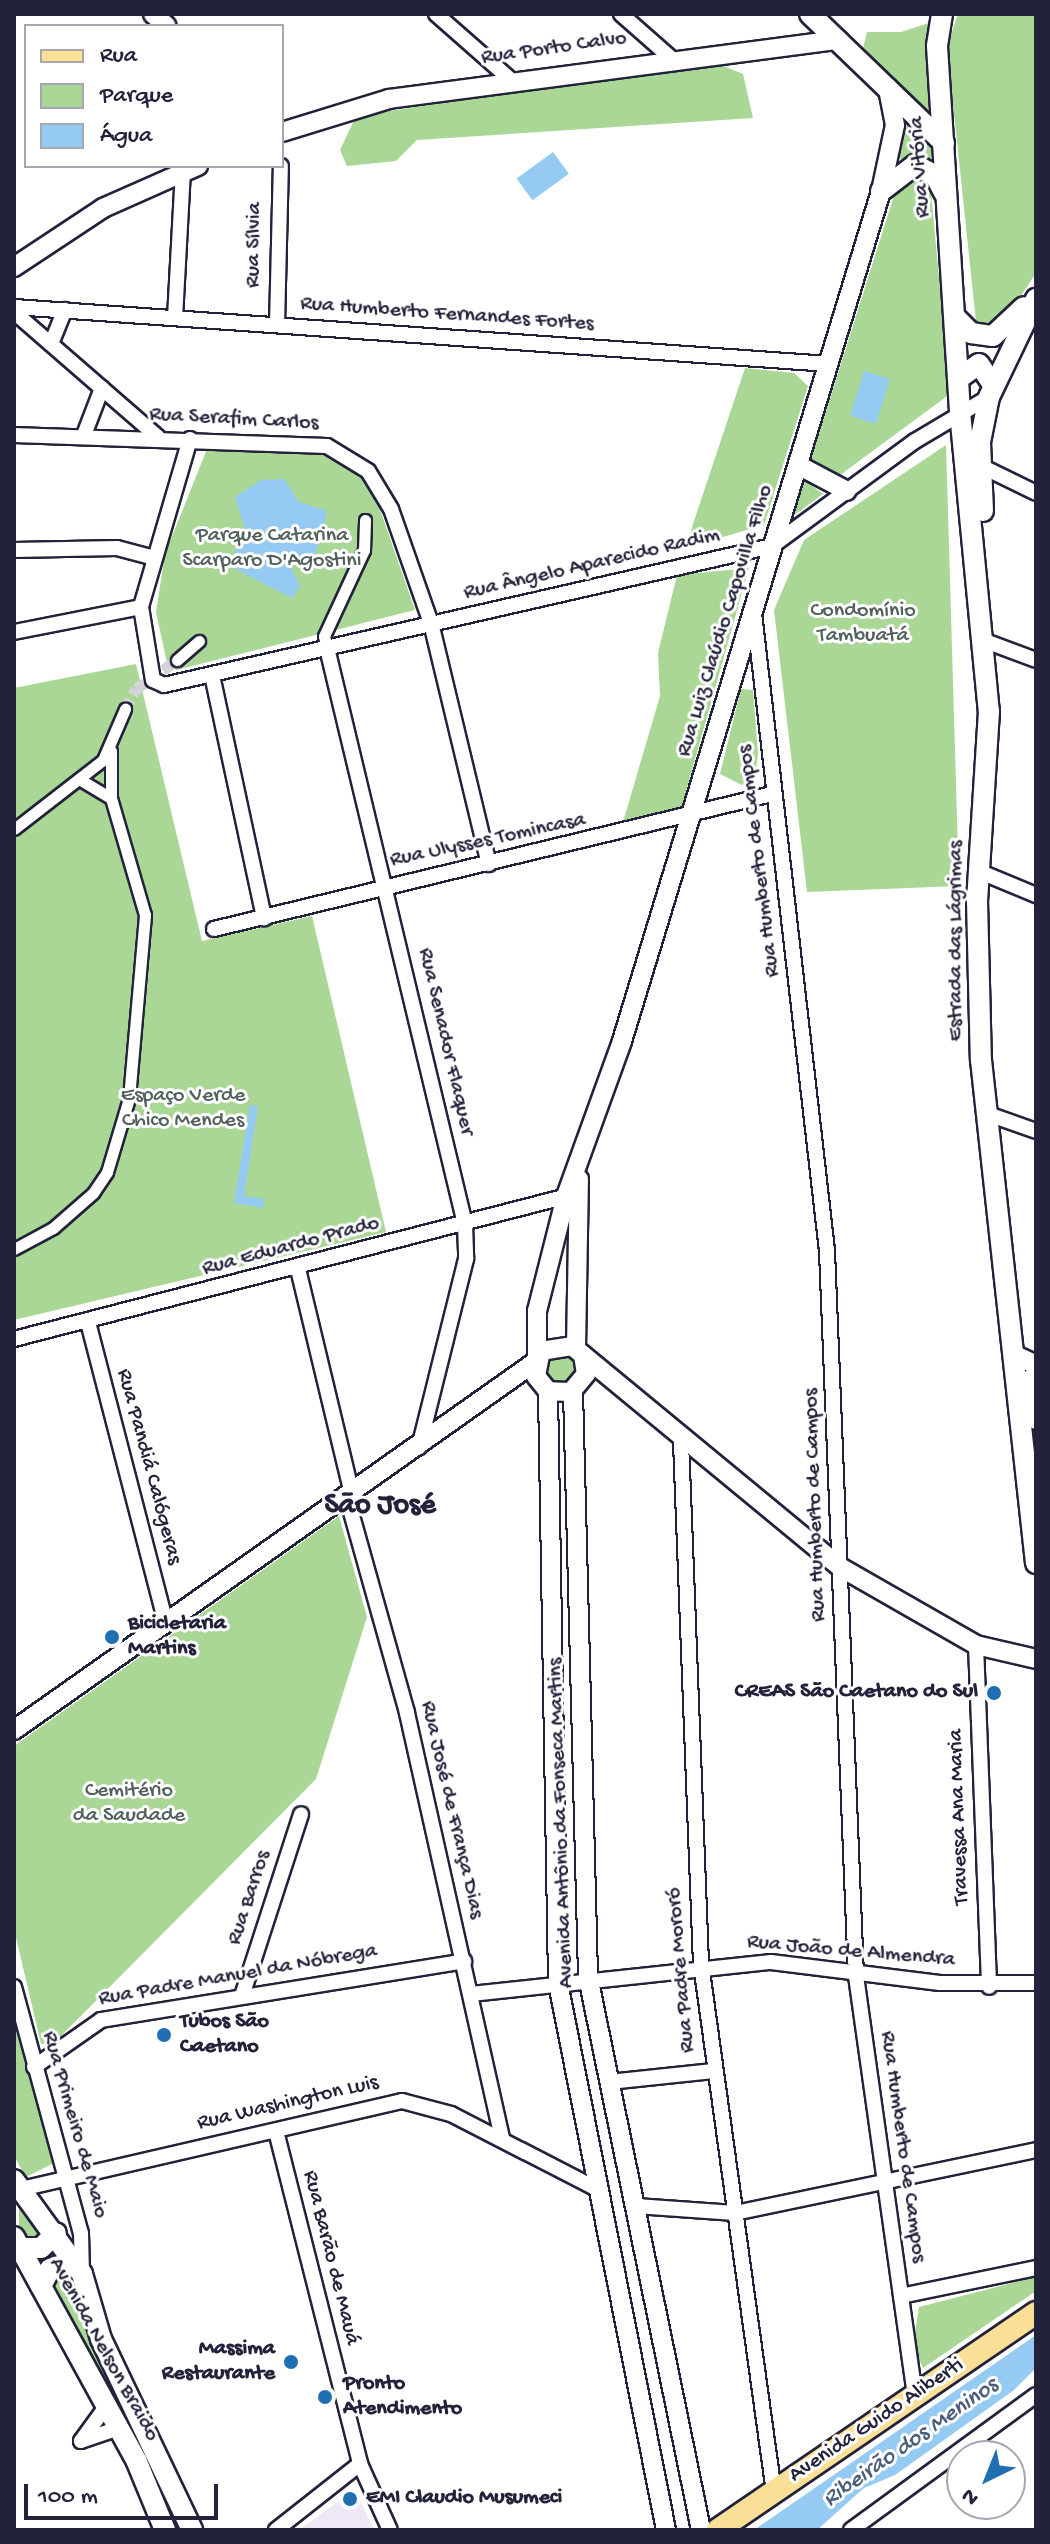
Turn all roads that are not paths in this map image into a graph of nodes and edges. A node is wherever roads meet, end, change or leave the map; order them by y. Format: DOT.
graph roads {
  1 [pos="436,14"];
  2 [pos="621,14"];
  3 [pos="810,14"];
  4 [pos="942,14"];
  5 [pos="838,40"];
  6 [pos="670,57"];
  7 [pos="510,79"];
  8 [pos="888,88"];
  9 [pos="284,131"];
  10 [pos="944,143"];
  11 [pos="281,168"];
  12 [pos="190,169"];
  13 [pos="881,191"];
  14 [pos="948,202"];
  15 [pos="14,267"];
  16 [pos="1036,298"];
  17 [pos="14,309"];
  18 [pos="65,310"];
  19 [pos="955,317"];
  20 [pos="175,318"];
  21 [pos="277,325"];
  22 [pos="51,344"];
  23 [pos="829,364"];
  24 [pos="959,378"];
  25 [pos="102,388"];
  26 [pos="991,391"];
  27 [pos="960,412"];
  28 [pos="14,435"];
  29 [pos="84,435"];
  30 [pos="158,437"];
  31 [pos="190,439"];
  32 [pos="798,465"];
  33 [pos="981,466"];
  34 [pos="847,491"];
  35 [pos="1036,493"];
  36 [pos="365,520"];
  37 [pos="772,546"];
  38 [pos="14,550"];
  39 [pos="154,558"];
  40 [pos="141,607"];
  41 [pos="754,613"];
  42 [pos="431,623"];
  43 [pos="14,632"];
  44 [pos="199,641"];
  45 [pos="990,642"];
  46 [pos="327,648"];
  47 [pos="177,660"];
  48 [pos="1036,660"];
  49 [pos="212,675"];
  50 [pos="125,709"];
  51 [pos="111,751"];
  52 [pos="79,779"];
  53 [pos="772,794"];
  54 [pos="111,798"];
  55 [pos="692,815"];
  56 [pos="14,829"];
  57 [pos="489,864"];
  58 [pos="985,873"];
  59 [pos="386,886"];
  60 [pos="1036,895"];
  61 [pos="264,918"];
  62 [pos="214,929"];
  63 [pos="992,1114"];
  64 [pos="1036,1131"];
  65 [pos="571,1195"];
  66 [pos="465,1224"];
  67 [pos="552,1244"];
  68 [pos="574,1244"];
  69 [pos="14,1249"];
  70 [pos="298,1269"];
  71 [pos="88,1322"];
  72 [pos="14,1339"];
  73 [pos="579,1352"];
  74 [pos="536,1359"];
  75 [pos="1027,1361"];
  76 [pos="505,1389"];
  77 [pos="546,1389"];
  78 [pos="575,1390"];
  79 [pos="639,1403"];
  80 [pos="1036,1419"];
  81 [pos="681,1441"];
  82 [pos="419,1447"];
  83 [pos="348,1492"];
  84 [pos="1036,1563"];
  85 [pos="840,1567"];
  86 [pos="166,1623"];
  87 [pos="976,1645"];
  88 [pos="1036,1659"];
  89 [pos="14,1730"];
  90 [pos="301,1814"];
  91 [pos="464,1961"];
  92 [pos="701,1964"];
  93 [pos="856,1976"];
  94 [pos="588,1977"];
  95 [pos="558,1983"];
  96 [pos="1036,1983"];
  97 [pos="14,1987"];
  98 [pos="989,1987"];
  99 [pos="471,1994"];
  100 [pos="242,1996"];
  101 [pos="34,2067"];
  102 [pos="713,2071"];
  103 [pos="609,2082"];
  104 [pos="276,2131"];
  105 [pos="502,2139"];
  106 [pos="1036,2150"];
  107 [pos="67,2178"];
  108 [pos="883,2182"];
  109 [pos="16,2188"];
  110 [pos="599,2190"];
  111 [pos="636,2206"];
  112 [pos="735,2213"];
  113 [pos="56,2233"];
  114 [pos="17,2243"];
  115 [pos="78,2267"];
  116 [pos="1036,2268"];
  117 [pos="41,2286"];
  118 [pos="901,2296"];
  119 [pos="1036,2313"];
  120 [pos="127,2390"];
  121 [pos="915,2395"];
  122 [pos="1036,2395"];
  123 [pos="105,2408"];
  124 [pos="118,2428"];
  125 [pos="686,2450"];
  126 [pos="650,2458"];
  127 [pos="360,2464"];
  128 [pos="774,2492"];
  129 [pos="165,2530"];
  130 [pos="192,2530"];
  131 [pos="276,2530"];
  132 [pos="390,2530"];
  133 [pos="666,2530"];
  134 [pos="701,2530"];
  135 [pos="718,2530"];
  136 [pos="851,2530"];
  1 -- 7 [label="street"];
  2 -- 6 [label="street"];
  3 -- 5 [label="main road"];
  4 -- 10 [label="main road, Rua Vitória"];
  5 -- 6 [label="street, Rua Porto Calvo"];
  5 -- 8 [label="main road"];
  6 -- 7 [label="street, Rua Porto Calvo"];
  7 -- 9 [label="street, Rua Porto Calvo"];
  8 -- 10 [label="main road"];
  8 -- 13 [label="street, Rua Luiz Claúdio Capovilla Filho"];
  10 -- 14 [label="main road, Rua Vitória"];
  11 -- 21 [label="street, Rua Sílvia"];
  12 -- 15 [label="street"];
  12 -- 20 [label="street"];
  13 -- 14 [label="main road"];
  13 -- 23 [label="street, Rua Luiz Claúdio Capovilla Filho"];
  14 -- 19 [label="main road, Rua Vitória"];
  16 -- 19 [label="main road"];
  16 -- 26 [label="main road, Estrada das Lágrimas"];
  17 -- 18 [label="street, Rua Humberto Fernandes Fortes"];
  17 -- 22 [label="street"];
  18 -- 20 [label="street, Rua Humberto Fernandes Fortes"];
  18 -- 22 [label="street"];
  19 -- 24 [label="main road, Estrada das Lágrimas"];
  20 -- 21 [label="street, Rua Humberto Fernandes Fortes"];
  21 -- 23 [label="street, Rua Humberto Fernandes Fortes"];
  22 -- 25 [label="street"];
  23 -- 32 [label="street, Rua Luiz Claúdio Capovilla Filho"];
  24 -- 26 [label="main road"];
  24 -- 27 [label="main road, Estrada das Lágrimas"];
  25 -- 29 [label="street"];
  25 -- 30 [label="street"];
  26 -- 27 [label="street, Rua Ângelo Aparecido Radim"];
  26 -- 33 [label="main road, Estrada das Lágrimas"];
  27 -- 34 [label="street, Rua Ângelo Aparecido Radim"];
  27 -- 45 [label="main road, Estrada das Lágrimas"];
  28 -- 29 [label="street, Rua Serafim Carlos"];
  29 -- 30 [label="street, Rua Serafim Carlos"];
  30 -- 31 [label="street, Rua Serafim Carlos"];
  31 -- 39 [label="street"];
  31 -- 42 [label="street, Rua Serafim Carlos"];
  32 -- 34 [label="street"];
  32 -- 37 [label="street, Rua Luiz Claúdio Capovilla Filho"];
  33 -- 35 [label="street"];
  33 -- 45 [label="main road, Estrada das Lágrimas"];
  34 -- 37 [label="street, Rua Ângelo Aparecido Radim"];
  36 -- 46 [label="street"];
  37 -- 41 [label="street, Rua Luiz Claúdio Capovilla Filho"];
  37 -- 42 [label="street, Rua Ângelo Aparecido Radim"];
  38 -- 39 [label="street"];
  39 -- 40 [label="street"];
  40 -- 43 [label="street"];
  40 -- 49 [label="street, Rua Ângelo Aparecido Radim"];
  41 -- 53 [label="street, Rua Humberto de Campos"];
  41 -- 55 [label="street, Rua Luiz Claúdio Capovilla Filho"];
  42 -- 46 [label="street, Rua Ângelo Aparecido Radim"];
  42 -- 57 [label="street, Rua Serafim Carlos"];
  44 -- 47 [label="street"];
  45 -- 48 [label="street"];
  45 -- 58 [label="main road, Estrada das Lágrimas"];
  46 -- 49 [label="street, Rua Ângelo Aparecido Radim"];
  46 -- 59 [label="street, Rua Senador Flaquer"];
  49 -- 61 [label="street"];
  50 -- 51 [label="street"];
  51 -- 52 [label="street"];
  51 -- 54 [label="street"];
  52 -- 54 [label="street"];
  52 -- 56 [label="street"];
  53 -- 55 [label="street, Rua Ulysses Tomincasa"];
  53 -- 85 [label="street, Rua Humberto de Campos"];
  54 -- 69 [label="street"];
  55 -- 57 [label="street, Rua Ulysses Tomincasa"];
  55 -- 65 [label="street, Rua Luiz Claúdio Capovilla Filho"];
  57 -- 59 [label="street, Rua Ulysses Tomincasa"];
  58 -- 60 [label="street"];
  58 -- 63 [label="main road, Estrada das Lágrimas"];
  59 -- 61 [label="street, Rua Ulysses Tomincasa"];
  59 -- 66 [label="street, Rua Senador Flaquer"];
  61 -- 62 [label="street, Rua Ulysses Tomincasa"];
  63 -- 64 [label="street"];
  63 -- 75 [label="main road, Estrada das Lágrimas"];
  65 -- 66 [label="street, Rua Eduardo Prado"];
  65 -- 67 [label="street, Rua Luiz Claúdio Capovilla Filho"];
  65 -- 68 [label="street, Rua Luiz Claúdio Capovilla Filho"];
  66 -- 70 [label="street, Rua Eduardo Prado"];
  66 -- 82 [label="street, Rua Senador Flaquer"];
  67 -- 68 [label="street"];
  67 -- 74 [label="street, Rua Luiz Claúdio Capovilla Filho"];
  68 -- 73 [label="street, Rua Luiz Claúdio Capovilla Filho"];
  70 -- 71 [label="street, Rua Eduardo Prado"];
  70 -- 83 [label="street, Rua José de França Dias"];
  71 -- 72 [label="street, Rua Eduardo Prado"];
  71 -- 86 [label="street, Rua Pandiá Calógeras"];
  73 -- 74 [label="street"];
  73 -- 78 [label="street"];
  73 -- 79 [label="street"];
  74 -- 76 [label="street"];
  74 -- 77 [label="street"];
  75 -- 80 [label="main road, Estrada das Lágrimas"];
  75 -- 84 [label="main road, Estrada das Lágrimas"];
  76 -- 77 [label="street"];
  76 -- 82 [label="street"];
  77 -- 78 [label="street"];
  77 -- 95 [label="street, Avenida Antônio da Fonseca Martins"];
  78 -- 79 [label="street"];
  78 -- 94 [label="street, Avenida Antônio da Fonseca Martins"];
  79 -- 81 [label="street"];
  81 -- 85 [label="street"];
  81 -- 92 [label="street, Rua Padre Mororó"];
  82 -- 83 [label="street"];
  83 -- 86 [label="street"];
  83 -- 91 [label="street, Rua José de França Dias"];
  85 -- 87 [label="street"];
  85 -- 93 [label="street, Rua Humberto de Campos"];
  86 -- 89 [label="street"];
  87 -- 88 [label="street"];
  87 -- 98 [label="street, Travessa Ana Maria"];
  90 -- 100 [label="street, Rua Barros"];
  91 -- 99 [label="street, Rua José de França Dias"];
  91 -- 100 [label="street, Rua Padre Manuel da Nóbrega"];
  92 -- 93 [label="street, Rua João de Almendra"];
  92 -- 94 [label="street, Rua João de Almendra"];
  92 -- 102 [label="street, Rua Padre Mororó"];
  93 -- 98 [label="street, Rua João de Almendra"];
  93 -- 108 [label="street, Rua Humberto de Campos"];
  94 -- 95 [label="street, Rua João de Almendra"];
  94 -- 103 [label="street, Avenida Antônio da Fonseca Martins"];
  95 -- 99 [label="street, Rua João de Almendra"];
  95 -- 110 [label="street, Avenida Antônio da Fonseca Martins"];
  96 -- 98 [label="street, Rua João de Almendra"];
  97 -- 101 [label="street, Rua Primeiro de Maio"];
  99 -- 105 [label="street, Rua José de França Dias"];
  100 -- 101 [label="street, Rua Padre Manuel da Nóbrega"];
  101 -- 107 [label="street, Rua Primeiro de Maio"];
  102 -- 103 [label="street"];
  102 -- 112 [label="street, Rua Padre Mororó"];
  103 -- 111 [label="street, Avenida Antônio da Fonseca Martins"];
  104 -- 105 [label="street, Rua Washington Luis"];
  104 -- 107 [label="street, Rua Washington Luis"];
  104 -- 127 [label="street, Rua Barão de Mauá"];
  105 -- 110 [label="street, Rua Washington Luis"];
  106 -- 108 [label="street"];
  107 -- 109 [label="street, Rua Washington Luis"];
  107 -- 115 [label="street, Rua Primeiro de Maio"];
  108 -- 112 [label="street"];
  108 -- 118 [label="street, Rua Humberto de Campos"];
  109 -- 113 [label="main road, Avenida Nelson Braido"];
  110 -- 126 [label="street, Avenida Antônio da Fonseca Martins"];
  111 -- 112 [label="street"];
  111 -- 125 [label="street, Avenida Antônio da Fonseca Martins"];
  112 -- 128 [label="street, Rua Padre Mororó"];
  113 -- 114 [label="main road"];
  113 -- 115 [label="main road, Avenida Nelson Braido"];
  114 -- 117 [label="main road, Avenida Nelson Braido"];
  115 -- 117 [label="main road"];
  115 -- 120 [label="main road, Avenida Nelson Braido"];
  116 -- 118 [label="street"];
  117 -- 123 [label="main road, Avenida Nelson Braido"];
  118 -- 121 [label="street, Rua Humberto de Campos"];
  119 -- 121 [label="main road, Avenida Guido Aliberti"];
  120 -- 124 [label="main road"];
  120 -- 130 [label="main road, Avenida Nelson Braido"];
  121 -- 128 [label="main road, Avenida Guido Aliberti"];
  122 -- 136 [label="street"];
  123 -- 124 [label="main road, Avenida Nelson Braido"];
  123 -- 124 [label="street"];
  124 -- 129 [label="main road, Avenida Nelson Braido"];
  125 -- 126 [label="street"];
  125 -- 134 [label="street, Avenida Antônio da Fonseca Martins"];
  126 -- 133 [label="street, Avenida Antônio da Fonseca Martins"];
  127 -- 131 [label="street"];
  127 -- 132 [label="street, Rua Barão de Mauá"];
  128 -- 135 [label="main road, Avenida Guido Aliberti"];
}
